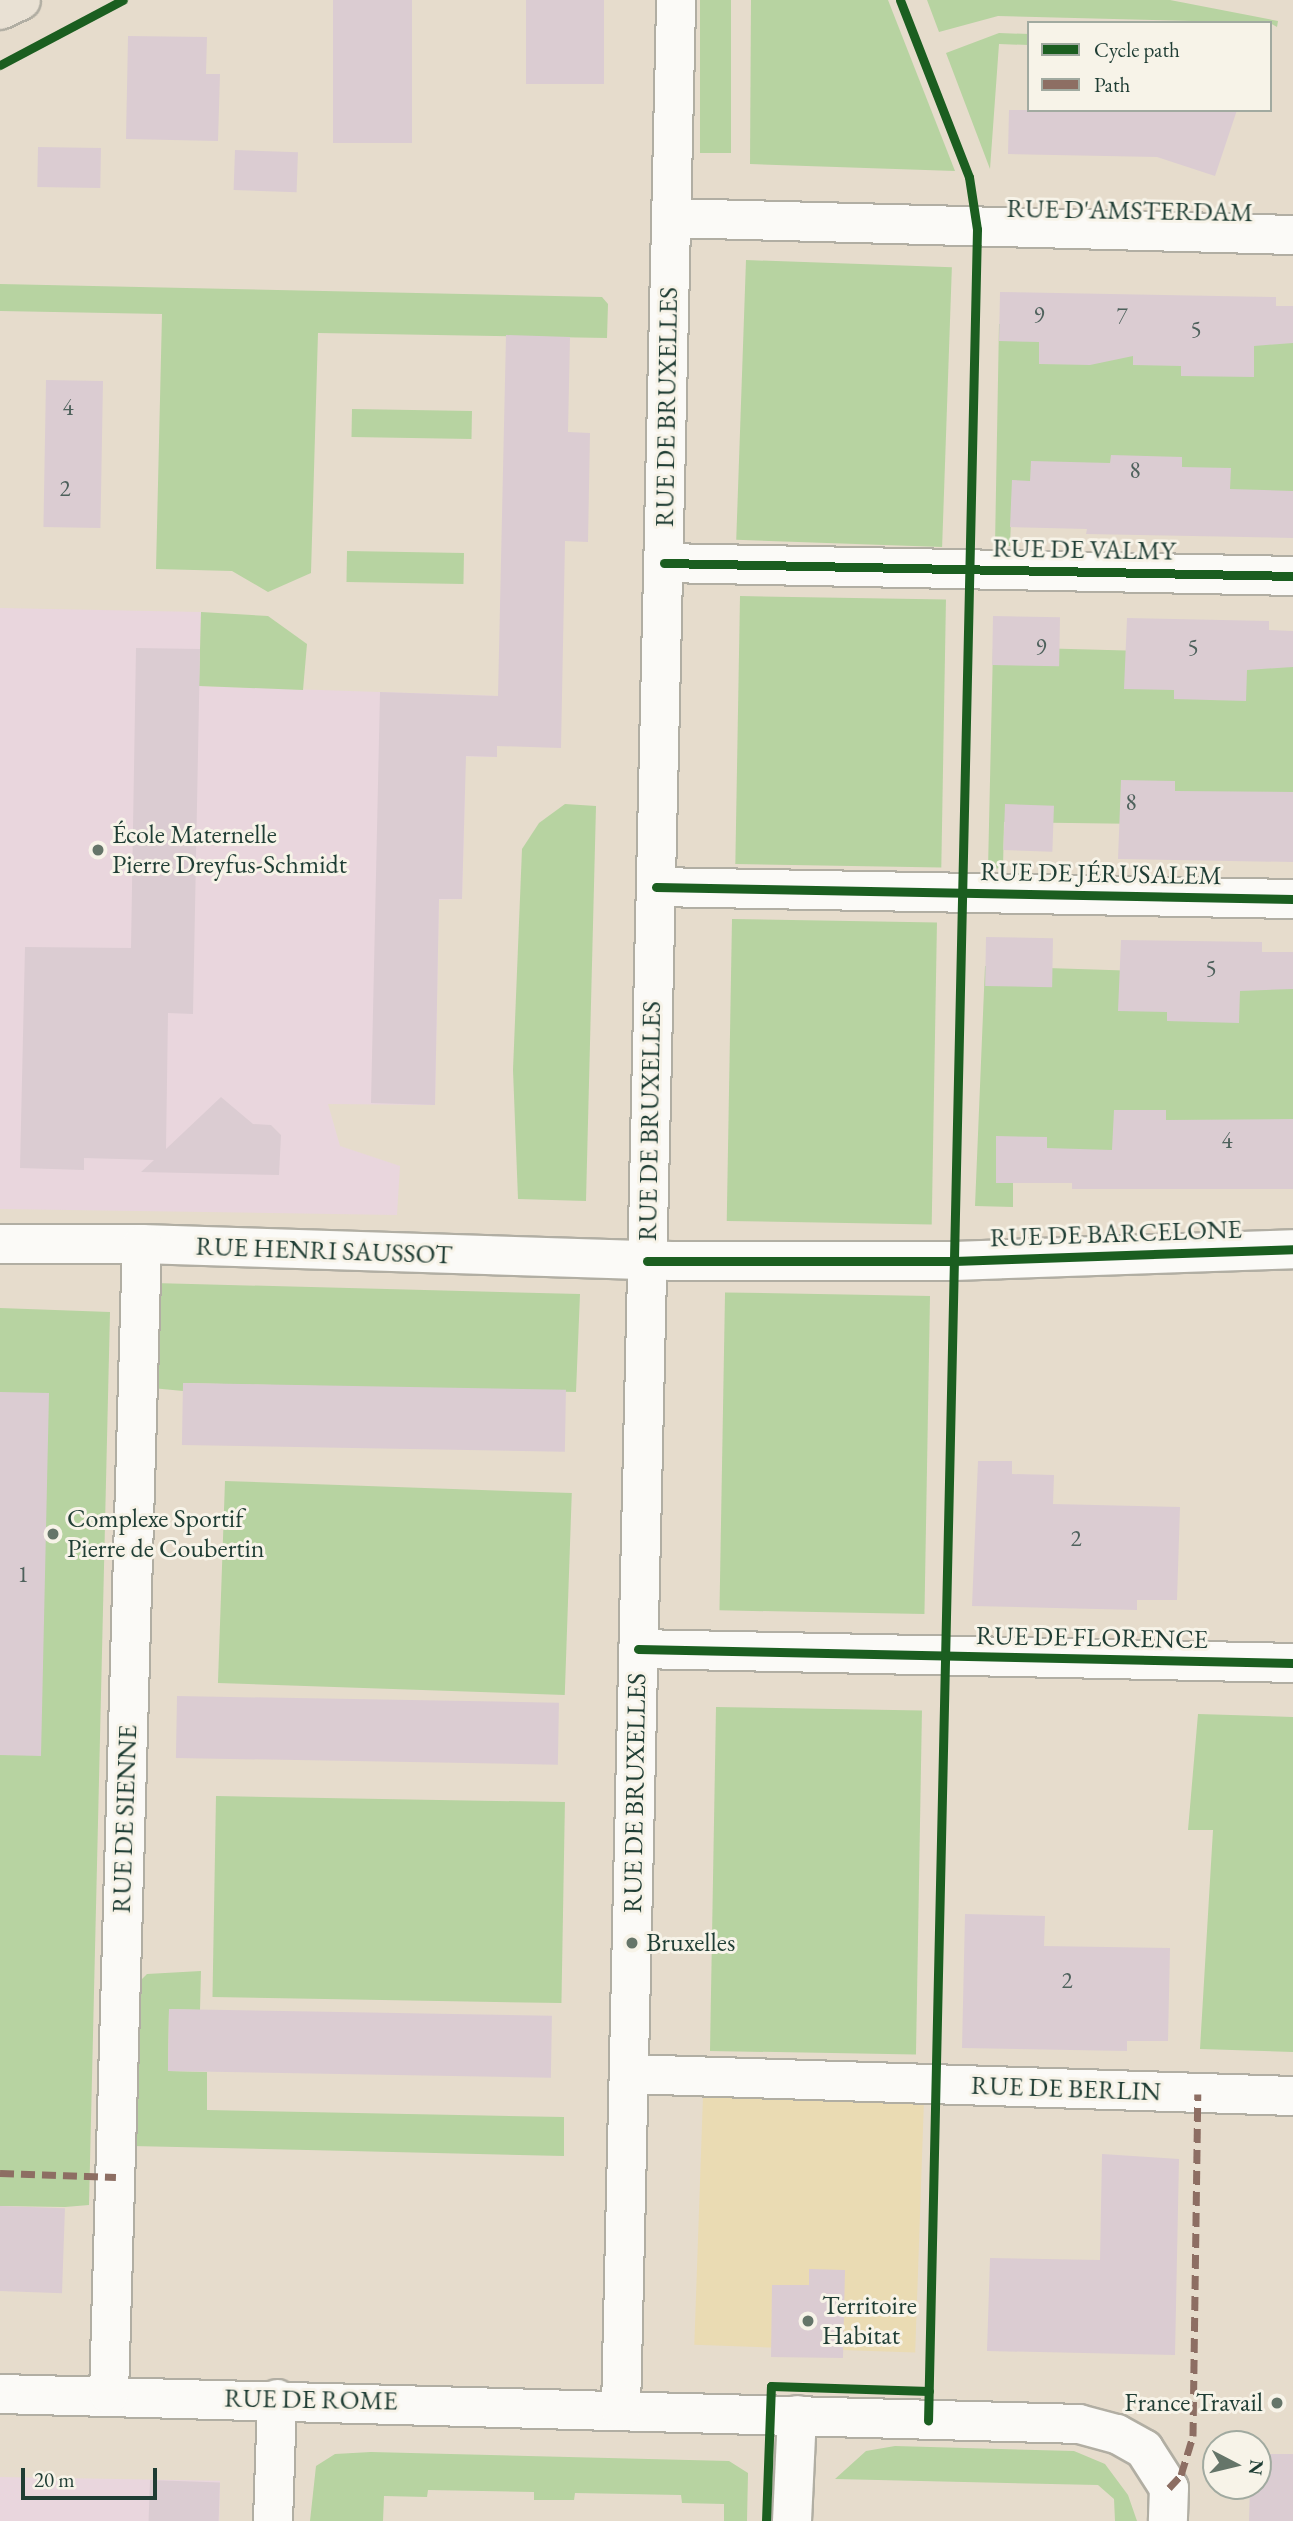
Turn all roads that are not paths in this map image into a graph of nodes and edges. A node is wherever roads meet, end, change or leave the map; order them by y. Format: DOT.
graph roads {
  1 [pos="21,0"];
  2 [pos="676,0"];
  3 [pos="0,10"];
  4 [pos="672,218"];
  5 [pos="1293,235"];
  6 [pos="664,563"];
  7 [pos="1293,576"];
  8 [pos="656,887"];
  9 [pos="1293,899"];
  10 [pos="0,1244"];
  11 [pos="142,1244"];
  12 [pos="1293,1249"];
  13 [pos="647,1261"];
  14 [pos="638,1649"];
  15 [pos="1293,1663"];
  16 [pos="629,2074"];
  17 [pos="1293,2096"];
  18 [pos="0,2394"];
  19 [pos="109,2394"];
  20 [pos="277,2399"];
  21 [pos="621,2410"];
  22 [pos="797,2415"];
  23 [pos="273,2521"];
  24 [pos="792,2521"];
  25 [pos="1168,2521"];
  1 -- 3 [label="main road"];
  2 -- 4 [label="street, RUE DE BRUXELLES"];
  4 -- 5 [label="street, RUE D'AMSTERDAM"];
  4 -- 6 [label="street, RUE DE BRUXELLES"];
  6 -- 7 [label="street, RUE DE VALMY"];
  6 -- 8 [label="street, RUE DE BRUXELLES"];
  8 -- 9 [label="street, RUE DE JÉRUSALEM"];
  8 -- 13 [label="street, RUE DE BRUXELLES"];
  10 -- 11 [label="street, RUE HENRI SAUSSOT"];
  11 -- 13 [label="street, RUE HENRI SAUSSOT"];
  11 -- 19 [label="street, RUE DE SIENNE"];
  12 -- 13 [label="street, RUE DE BARCELONE"];
  13 -- 14 [label="street, RUE DE BRUXELLES"];
  14 -- 15 [label="street, RUE DE FLORENCE"];
  14 -- 16 [label="street, RUE DE BRUXELLES"];
  16 -- 17 [label="street, RUE DE BERLIN"];
  16 -- 21 [label="street, RUE DE BRUXELLES"];
  18 -- 19 [label="street, RUE DE ROME"];
  19 -- 20 [label="street, RUE DE ROME"];
  20 -- 21 [label="street, RUE DE ROME"];
  20 -- 23 [label="street"];
  21 -- 22 [label="street, RUE DE ROME"];
  22 -- 24 [label="street"];
  22 -- 25 [label="street, RUE DE ROME"];
}
